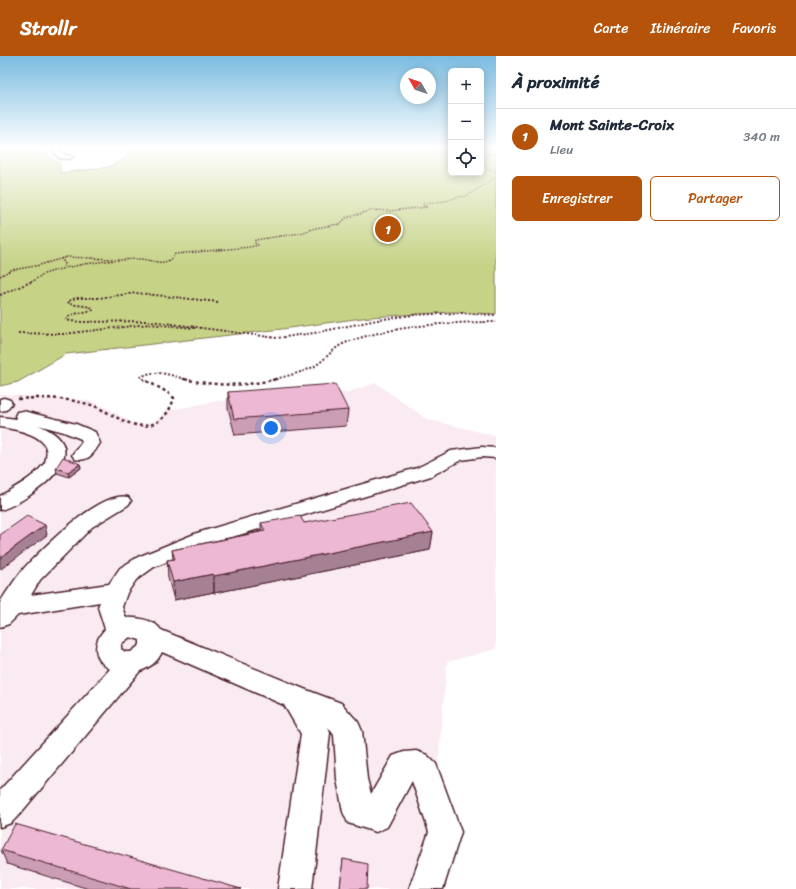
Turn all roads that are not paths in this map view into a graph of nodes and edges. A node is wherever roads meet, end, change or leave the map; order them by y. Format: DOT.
graph roads {
  1 [pos="1,408"];
  2 [pos="0,422"];
  3 [pos="496,453"];
  4 [pos="82,455"];
  5 [pos="121,501"];
  6 [pos="0,504"];
  7 [pos="116,591"];
  8 [pos="6,612"];
  9 [pos="118,630"];
  10 [pos="153,636"];
  11 [pos="131,663"];
  12 [pos="294,697"];
  13 [pos="0,812"];
  14 [pos="295,889"];
  15 [pos="426,889"];
  1 -- 4 [label="street"];
  2 -- 6 [label="street"];
  3 -- 7 [label="street"];
  5 -- 8 [label="street"];
  7 -- 8 [label="street"];
  7 -- 9 [label="street"];
  9 -- 10 [label="street"];
  9 -- 11 [label="street"];
  10 -- 11 [label="street"];
  10 -- 12 [label="street"];
  11 -- 13 [label="street"];
  12 -- 14 [label="street"];
  12 -- 15 [label="street"];
}
